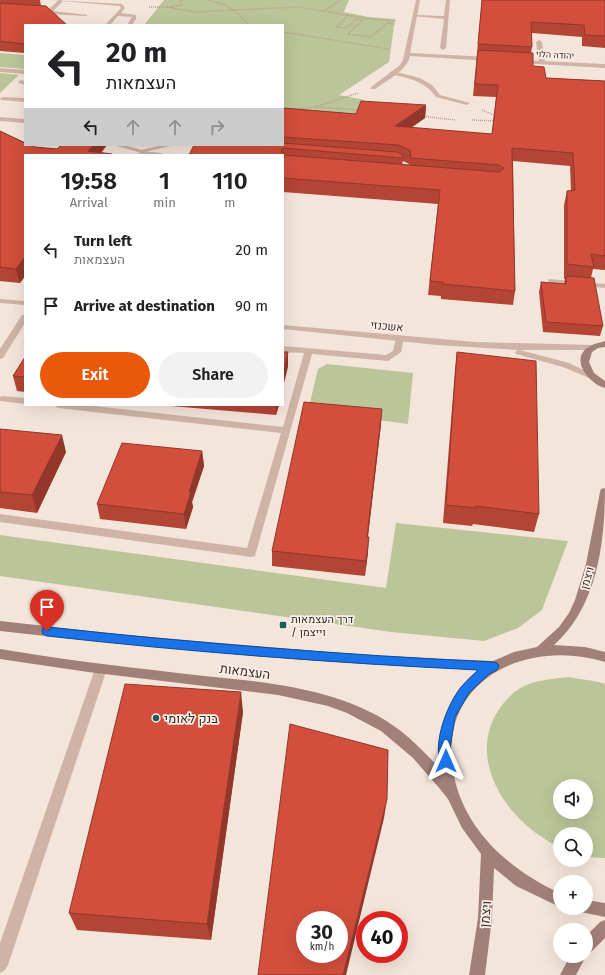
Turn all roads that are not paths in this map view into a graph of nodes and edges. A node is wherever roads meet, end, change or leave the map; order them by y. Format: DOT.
graph roads {
  1 [pos="52,0"];
  2 [pos="418,0"];
  3 [pos="448,0"];
  4 [pos="61,1"];
  5 [pos="40,12"];
  6 [pos="48,13"];
  7 [pos="117,14"];
  8 [pos="86,15"];
  9 [pos="416,16"];
  10 [pos="446,18"];
  11 [pos="108,24"];
  12 [pos="130,24"];
  13 [pos="539,42"];
  14 [pos="443,48"];
  15 [pos="409,53"];
  16 [pos="495,59"];
  17 [pos="511,60"];
  18 [pos="542,62"];
  19 [pos="605,66"];
  20 [pos="0,70"];
  21 [pos="24,72"];
  22 [pos="392,73"];
  23 [pos="372,88"];
  24 [pos="3,99"];
  25 [pos="24,100"];
  26 [pos="467,103"];
  27 [pos="0,119"];
  28 [pos="24,121"];
  29 [pos="120,146"];
  30 [pos="167,146"];
  31 [pos="140,151"];
  32 [pos="156,154"];
  33 [pos="552,281"];
  34 [pos="605,286"];
  35 [pos="0,301"];
  36 [pos="24,303"];
  37 [pos="24,320"];
  38 [pos="284,327"];
  39 [pos="400,338"];
  40 [pos="605,344"];
  41 [pos="489,346"];
  42 [pos="284,348"];
  43 [pos="592,348"];
  44 [pos="309,351"];
  45 [pos="0,356"];
  46 [pos="592,376"];
  47 [pos="604,385"];
  48 [pos="2,399"];
  49 [pos="24,401"];
  50 [pos="67,406"];
  51 [pos="286,430"];
  52 [pos="605,492"];
  53 [pos="0,518"];
  54 [pos="0,626"];
  55 [pos="540,650"];
  56 [pos="0,654"];
  57 [pos="605,657"];
  58 [pos="494,666"];
  59 [pos="101,669"];
  60 [pos="453,795"];
  61 [pos="488,852"];
  62 [pos="553,896"];
  63 [pos="593,908"];
  64 [pos="605,910"];
  65 [pos="605,927"];
  66 [pos="593,940"];
  67 [pos="574,963"];
  68 [pos="0,965"];
  69 [pos="477,975"];
  70 [pos="568,975"];
  1 -- 4 [label="street"];
  2 -- 9 [label="street"];
  3 -- 10 [label="street"];
  4 -- 6 [label="street"];
  4 -- 7 [label="street"];
  5 -- 6 [label="street"];
  6 -- 8 [label="street"];
  7 -- 11 [label="street"];
  7 -- 12 [label="street"];
  9 -- 10 [label="street"];
  9 -- 15 [label="street"];
  10 -- 14 [label="street"];
  13 -- 18 [label="street"];
  15 -- 16 [label="street"];
  15 -- 22 [label="street"];
  17 -- 18 [label="street, יהודה הלוי"];
  18 -- 19 [label="street, יהודה הלוי"];
  20 -- 21 [label="street"];
  22 -- 23 [label="street"];
  22 -- 26 [label="street"];
  24 -- 25 [label="street"];
  27 -- 28 [label="street"];
  29 -- 31 [label="street"];
  30 -- 31 [label="street"];
  31 -- 32 [label="street"];
  33 -- 34 [label="street"];
  35 -- 36 [label="street"];
  37 -- 45 [label="street"];
  38 -- 39 [label="street, אשכנזי"];
  39 -- 41 [label="street, אשכנזי"];
  39 -- 44 [label="street"];
  40 -- 43 [label="street"];
  41 -- 43 [label="street, אשכנזי"];
  41 -- 46 [label="street, אשכנזי"];
  42 -- 44 [label="street"];
  43 -- 46 [label="street"];
  44 -- 51 [label="street"];
  46 -- 47 [label="street"];
  48 -- 49 [label="street"];
  50 -- 51 [label="street"];
  51 -- 53 [label="street"];
  52 -- 55 [label="street, ויצמן"];
  54 -- 58 [label="street, העצמאות"];
  55 -- 57 [label="street"];
  55 -- 58 [label="street"];
  56 -- 59 [label="street, העצמאות"];
  58 -- 60 [label="street"];
  59 -- 60 [label="street, העצמאות"];
  59 -- 68 [label="street"];
  60 -- 61 [label="street"];
  61 -- 62 [label="street"];
  61 -- 69 [label="street, ויצמן"];
  63 -- 64 [label="street"];
  65 -- 66 [label="street"];
  67 -- 70 [label="street"];
}
